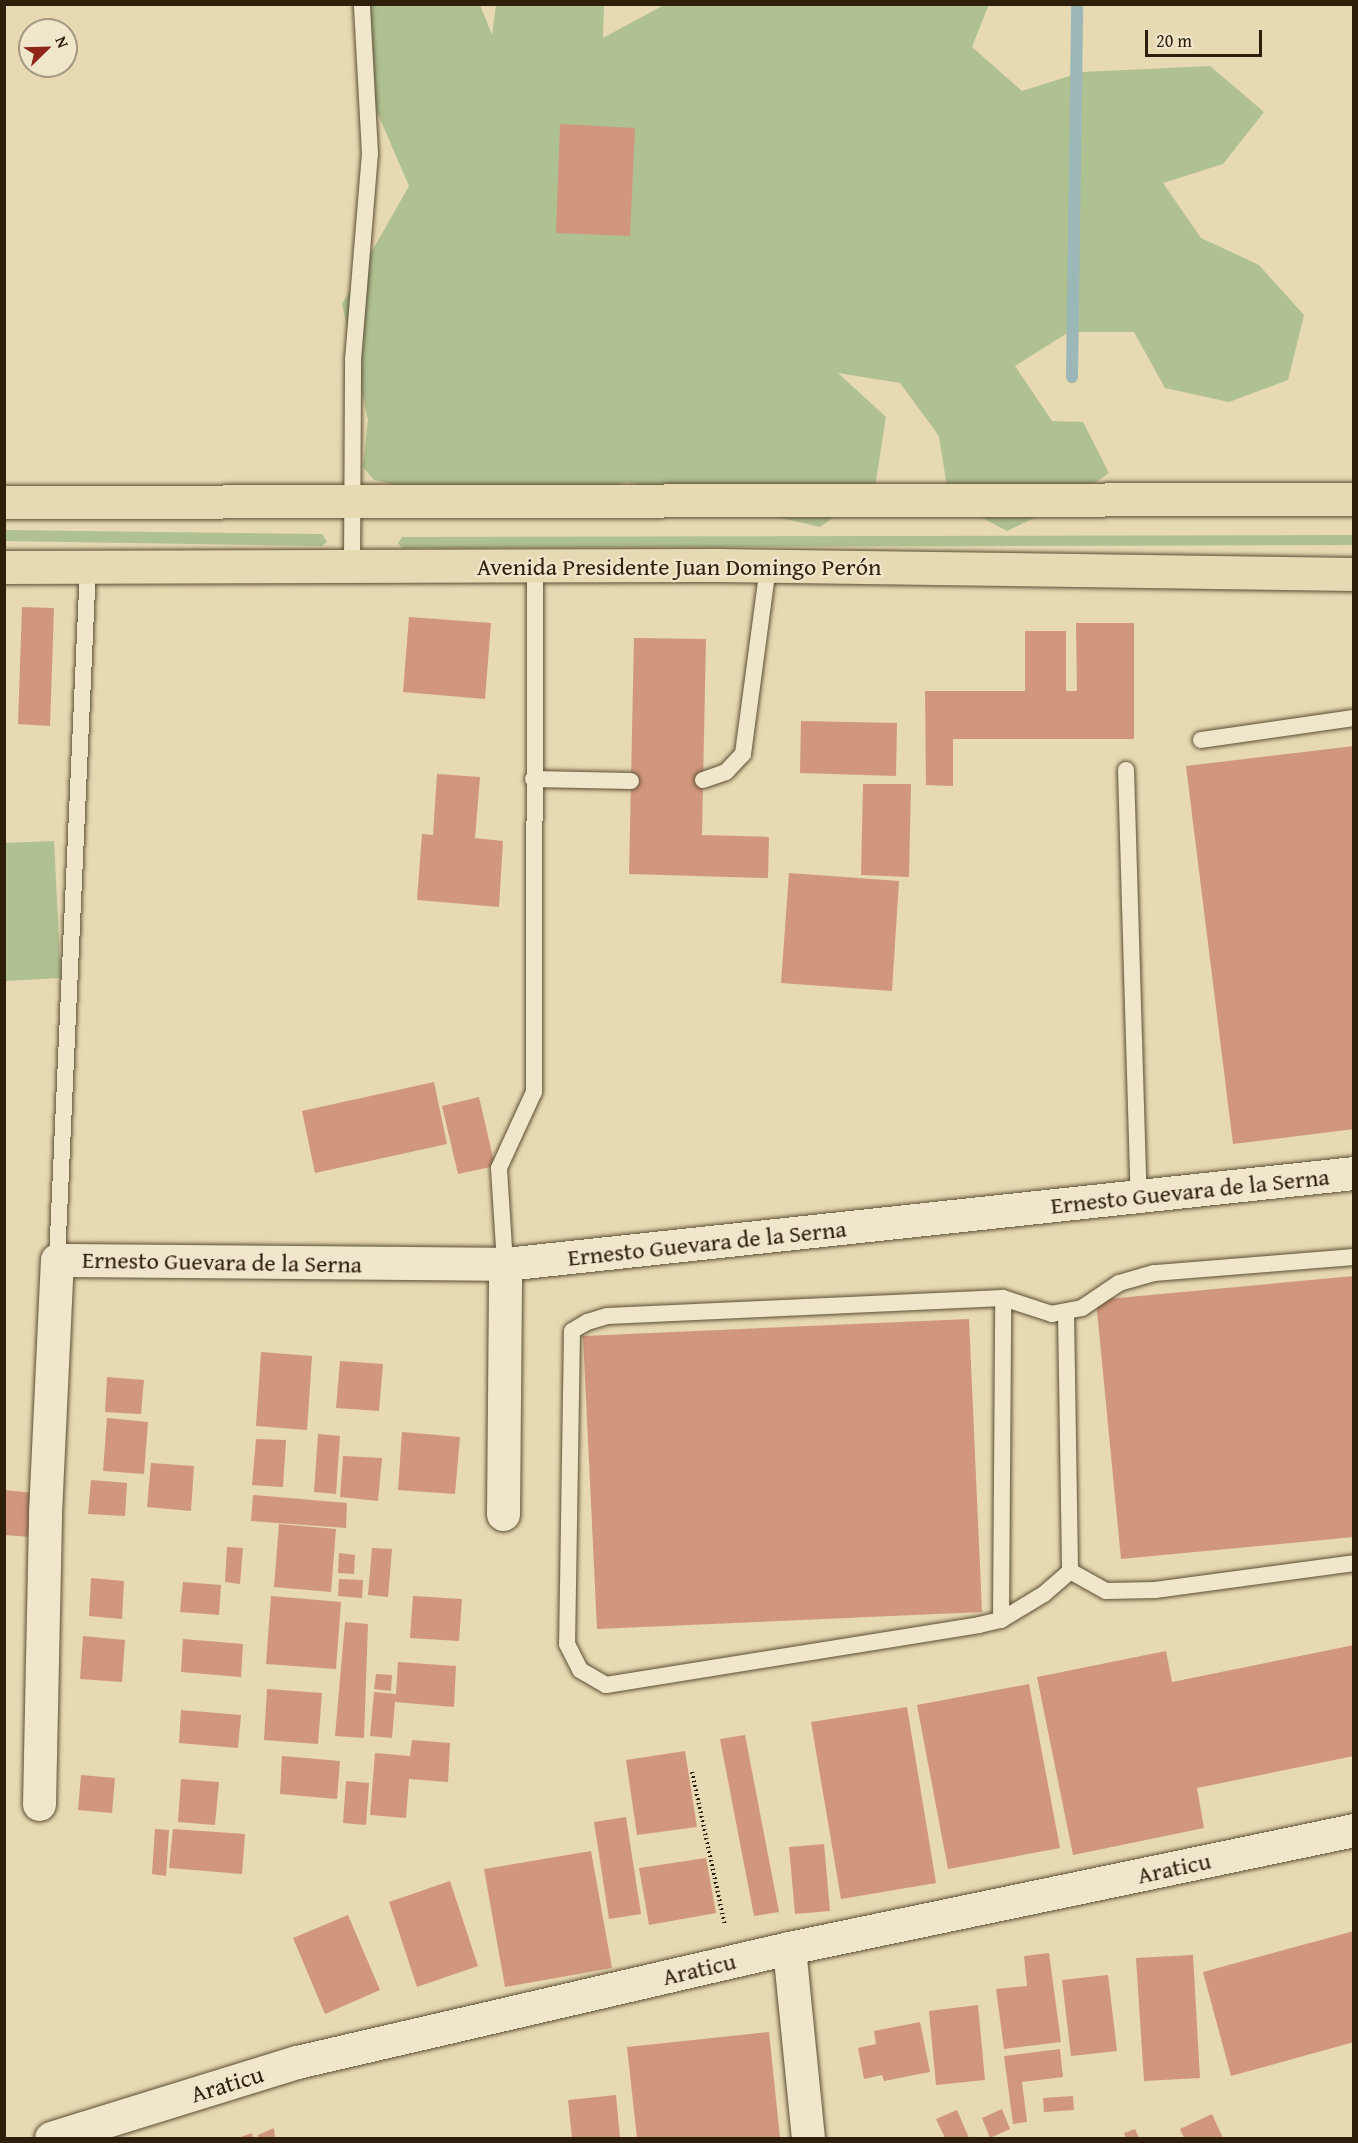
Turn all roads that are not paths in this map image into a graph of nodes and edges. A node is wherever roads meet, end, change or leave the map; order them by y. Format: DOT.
graph roads {
  1 [pos="362,4"];
  2 [pos="1353,499"];
  3 [pos="4,502"];
  4 [pos="351,503"];
  5 [pos="88,566"];
  6 [pos="352,566"];
  7 [pos="535,566"];
  8 [pos="768,566"];
  9 [pos="4,567"];
  10 [pos="1353,574"];
  11 [pos="1353,718"];
  12 [pos="1202,740"];
  13 [pos="1126,771"];
  14 [pos="533,778"];
  15 [pos="703,780"];
  16 [pos="631,781"];
  17 [pos="1353,1173"];
  18 [pos="1139,1197"];
  19 [pos="1353,1257"];
  20 [pos="57,1260"];
  21 [pos="505,1264"];
  22 [pos="1003,1298"];
  23 [pos="1066,1312"];
  24 [pos="503,1514"];
  25 [pos="1353,1563"];
  26 [pos="1070,1571"];
  27 [pos="1000,1620"];
  28 [pos="39,1804"];
  29 [pos="1353,1830"];
  30 [pos="789,1948"];
  31 [pos="51,2139"];
  32 [pos="808,2139"];
  1 -- 4 [label="lane"];
  2 -- 4 [label="main road"];
  3 -- 4 [label="main road"];
  4 -- 6 [label="lane"];
  5 -- 6 [label="main road, Avenida Presidente Juan Domingo Perón"];
  5 -- 9 [label="main road, Avenida Presidente Juan Domingo Perón"];
  5 -- 20 [label="lane"];
  6 -- 7 [label="main road, Avenida Presidente Juan Domingo Perón"];
  7 -- 8 [label="main road, Avenida Presidente Juan Domingo Perón"];
  7 -- 14 [label="lane"];
  8 -- 10 [label="main road, Avenida Presidente Juan Domingo Perón"];
  8 -- 15 [label="lane"];
  11 -- 12 [label="lane"];
  13 -- 18 [label="lane"];
  14 -- 16 [label="lane"];
  14 -- 21 [label="lane"];
  17 -- 18 [label="street, Ernesto Guevara de la Serna"];
  18 -- 21 [label="street, Ernesto Guevara de la Serna"];
  19 -- 23 [label="lane"];
  20 -- 21 [label="street, Ernesto Guevara de la Serna"];
  20 -- 28 [label="street"];
  21 -- 24 [label="street"];
  22 -- 23 [label="lane"];
  22 -- 27 [label="lane"];
  22 -- 27 [label="lane"];
  23 -- 26 [label="lane"];
  25 -- 26 [label="lane"];
  26 -- 27 [label="lane"];
  29 -- 30 [label="street, Araticu"];
  30 -- 31 [label="street, Araticu"];
  30 -- 32 [label="street"];
}
